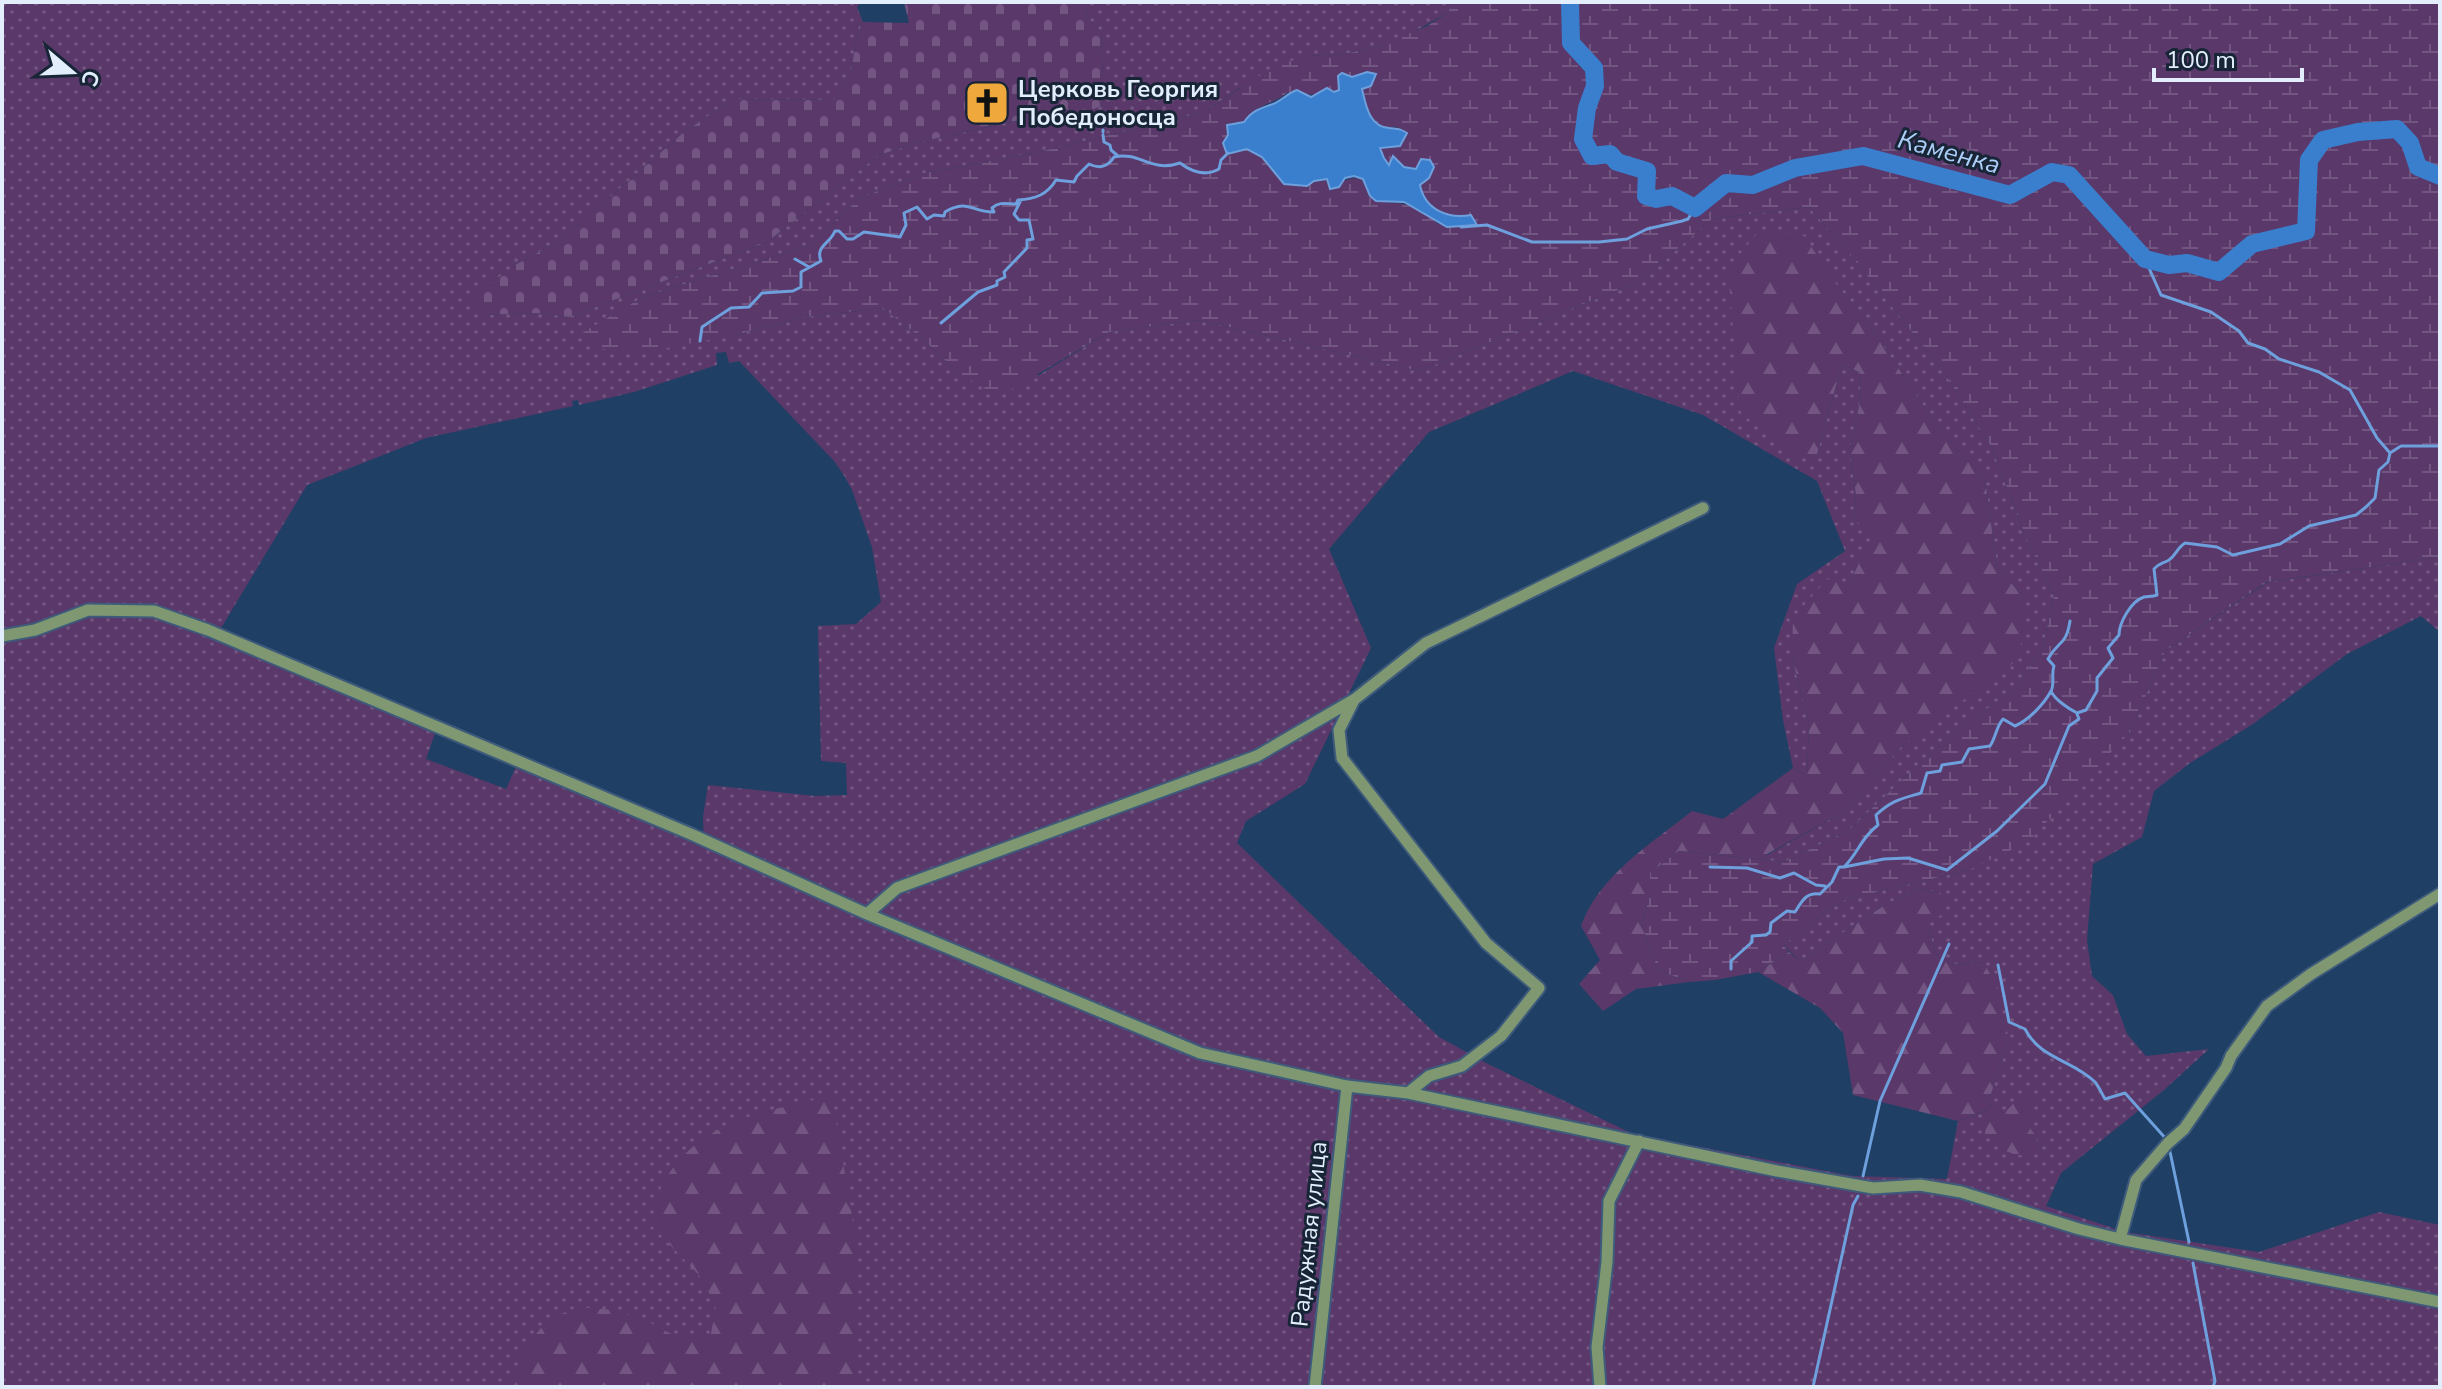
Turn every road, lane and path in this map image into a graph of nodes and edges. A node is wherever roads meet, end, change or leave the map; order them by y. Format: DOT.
graph roads {
  1 [pos="1703,508"];
  2 [pos="2,636"];
  3 [pos="1355,699"];
  4 [pos="2440,894"];
  5 [pos="867,914"];
  6 [pos="1347,1086"];
  7 [pos="1408,1093"];
  8 [pos="1639,1141"];
  9 [pos="2120,1239"];
  10 [pos="2440,1302"];
  11 [pos="1315,1387"];
  12 [pos="1600,1387"];
  1 -- 3 [label="street"];
  2 -- 5 [label="street"];
  3 -- 5 [label="street"];
  3 -- 7 [label="street"];
  4 -- 9 [label="street"];
  5 -- 6 [label="street"];
  6 -- 7 [label="street"];
  6 -- 11 [label="street, Радужная улица"];
  7 -- 8 [label="street"];
  8 -- 9 [label="street"];
  8 -- 12 [label="street"];
  9 -- 10 [label="street"];
}
